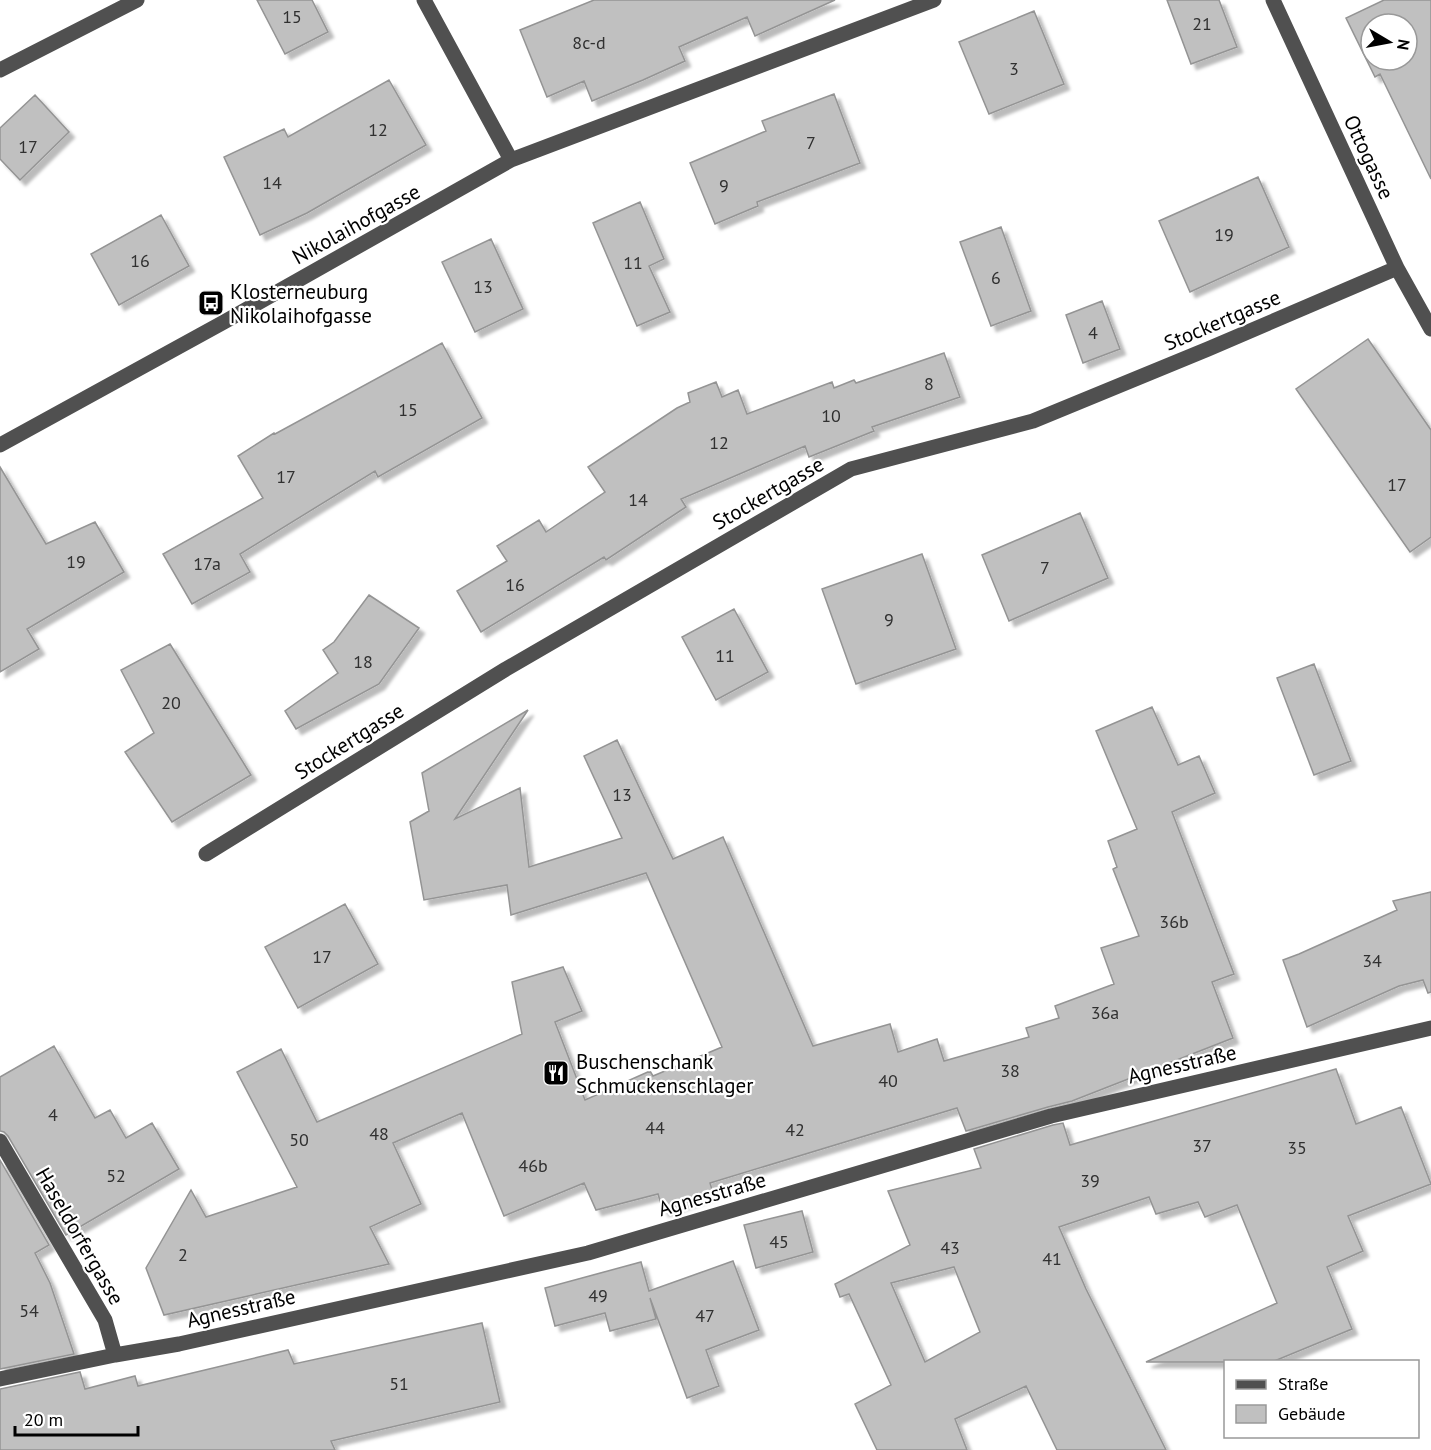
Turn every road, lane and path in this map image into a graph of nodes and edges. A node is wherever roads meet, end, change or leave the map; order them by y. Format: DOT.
graph roads {
  1 [pos="137,0"];
  2 [pos="424,0"];
  3 [pos="934,0"];
  4 [pos="1273,0"];
  5 [pos="0,70"];
  6 [pos="511,160"];
  7 [pos="1397,268"];
  8 [pos="1431,329"];
  9 [pos="0,445"];
  10 [pos="206,854"];
  11 [pos="1431,1028"];
  12 [pos="0,1141"];
  13 [pos="115,1355"];
  14 [pos="0,1379"];
  1 -- 5 [label="street"];
  2 -- 6 [label="street"];
  3 -- 6 [label="street, Nikolaihofgasse"];
  4 -- 7 [label="street, Ottogasse"];
  6 -- 9 [label="street, Nikolaihofgasse"];
  7 -- 8 [label="street, Ottogasse"];
  7 -- 10 [label="street, Stockertgasse"];
  11 -- 13 [label="street, Agnesstraße"];
  12 -- 13 [label="street, Haseldorfergasse"];
  13 -- 14 [label="street, Agnesstraße"];
}
